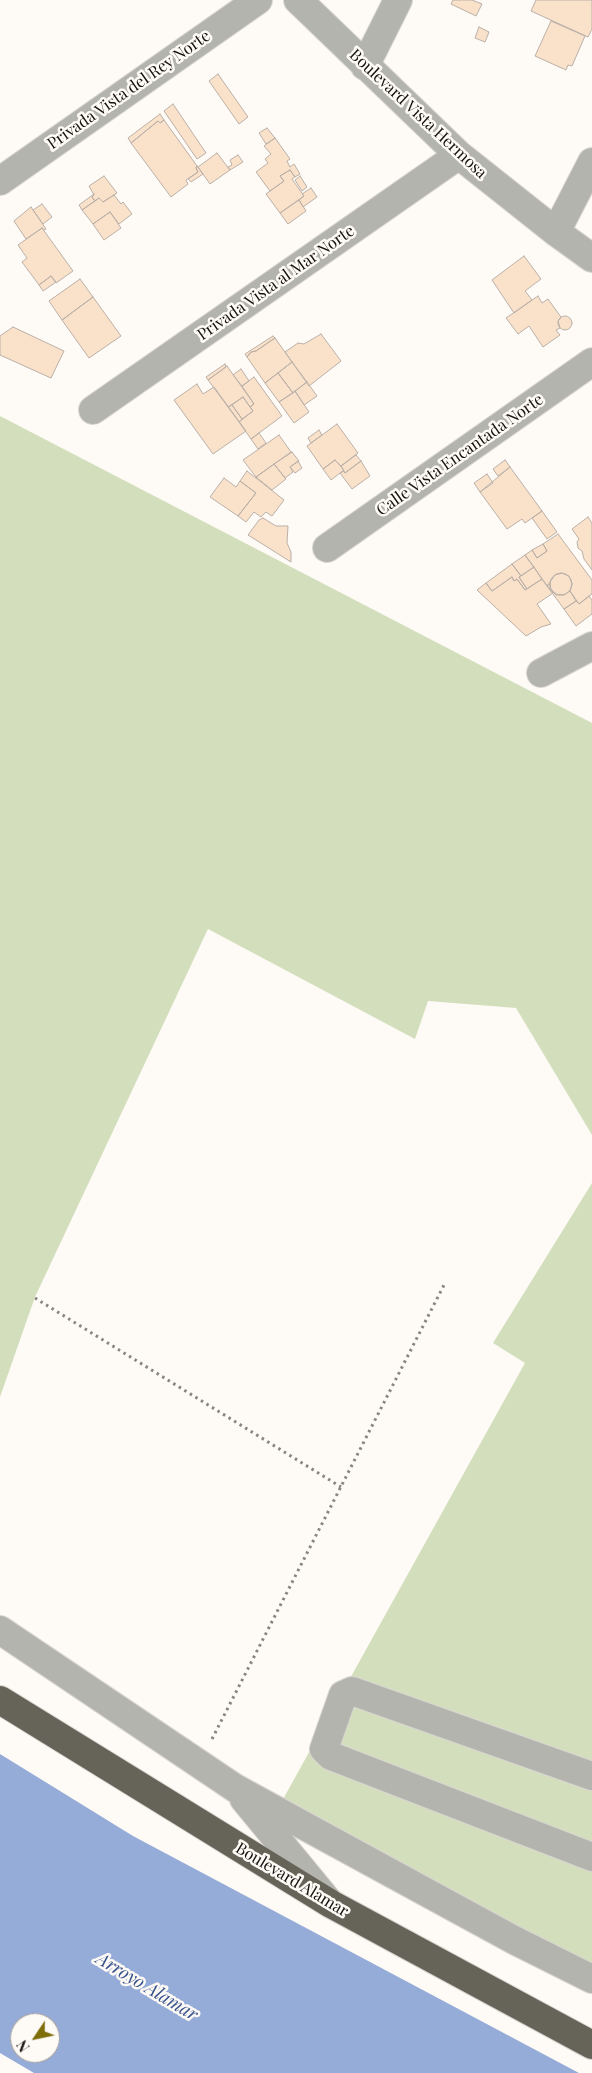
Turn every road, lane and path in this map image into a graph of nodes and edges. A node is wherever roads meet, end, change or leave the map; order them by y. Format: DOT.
graph roads {
  1 [pos="258,0"];
  2 [pos="298,0"];
  3 [pos="398,0"];
  4 [pos="365,66"];
  5 [pos="459,156"];
  6 [pos="592,162"];
  7 [pos="0,181"];
  8 [pos="556,232"];
  9 [pos="592,258"];
  10 [pos="592,362"];
  11 [pos="93,410"];
  12 [pos="327,548"];
  13 [pos="592,646"];
  14 [pos="541,672"];
  15 [pos="444,1285"];
  16 [pos="35,1298"];
  17 [pos="341,1487"];
  18 [pos="0,1630"];
  19 [pos="0,1700"];
  20 [pos="200,1765"];
  21 [pos="592,1776"];
  22 [pos="235,1788"];
  23 [pos="592,1857"];
  24 [pos="331,1904"];
  25 [pos="592,1979"];
  26 [pos="592,2045"];
  1 -- 7 [label="street, Privada Vista del Rey Norte"];
  2 -- 4 [label="street, Boulevard Vista Hermosa"];
  3 -- 4 [label="street"];
  4 -- 5 [label="street, Boulevard Vista Hermosa"];
  5 -- 8 [label="street, Boulevard Vista Hermosa"];
  5 -- 11 [label="street, Privada Vista al Mar Norte"];
  6 -- 8 [label="street"];
  8 -- 9 [label="street, Boulevard Vista Hermosa"];
  10 -- 12 [label="street, Calle Vista Encantada Norte"];
  13 -- 14 [label="street"];
  15 -- 17 [label="path"];
  16 -- 17 [label="path"];
  17 -- 20 [label="path"];
  18 -- 20 [label="street"];
  19 -- 24 [label="highway, Boulevard Alamar"];
  20 -- 22 [label="street"];
  21 -- 23 [label="street"];
  22 -- 24 [label="street"];
  22 -- 25 [label="street"];
  24 -- 26 [label="highway, Boulevard Alamar"];
}
